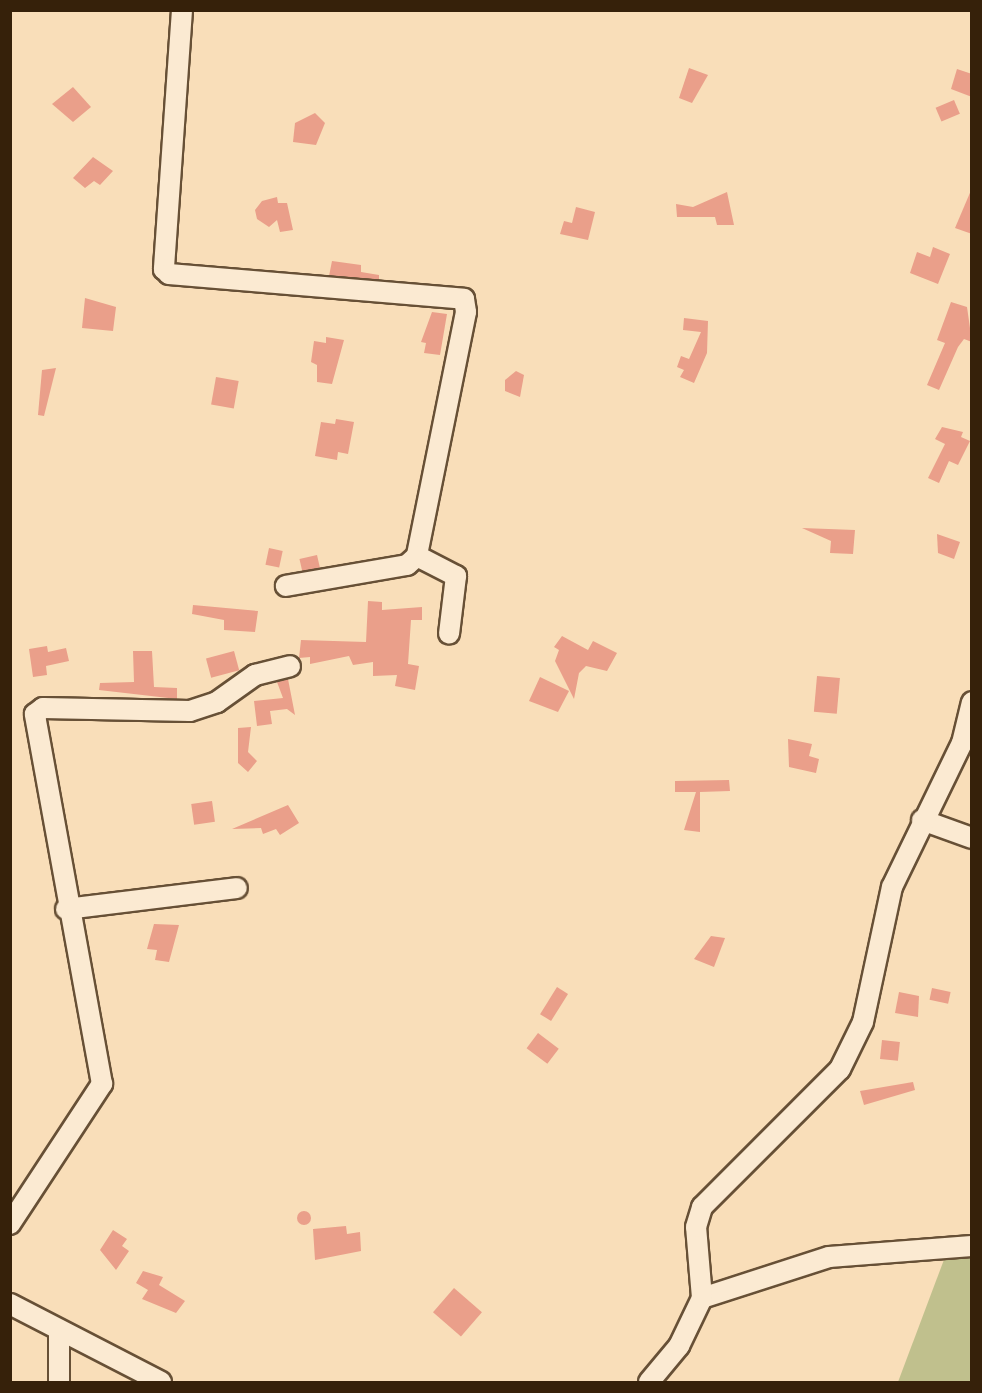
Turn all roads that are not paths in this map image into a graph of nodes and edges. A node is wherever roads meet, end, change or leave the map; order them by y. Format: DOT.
graph roads {
  1 [pos="182,10"];
  2 [pos="417,556"];
  3 [pos="286,586"];
  4 [pos="448,634"];
  5 [pos="290,666"];
  6 [pos="972,702"];
  7 [pos="922,820"];
  8 [pos="972,838"];
  9 [pos="237,888"];
  10 [pos="66,909"];
  11 [pos="10,1224"];
  12 [pos="972,1246"];
  13 [pos="702,1298"];
  14 [pos="10,1304"];
  15 [pos="59,1330"];
  16 [pos="59,1383"];
  17 [pos="161,1383"];
  18 [pos="649,1383"];
  1 -- 2 [label="street"];
  2 -- 3 [label="street"];
  2 -- 4 [label="street"];
  5 -- 10 [label="street"];
  6 -- 7 [label="street"];
  7 -- 8 [label="street"];
  7 -- 13 [label="street"];
  9 -- 10 [label="street"];
  10 -- 11 [label="street"];
  12 -- 13 [label="street"];
  13 -- 18 [label="street"];
  14 -- 15 [label="street"];
  15 -- 16 [label="street"];
  15 -- 17 [label="street"];
}
